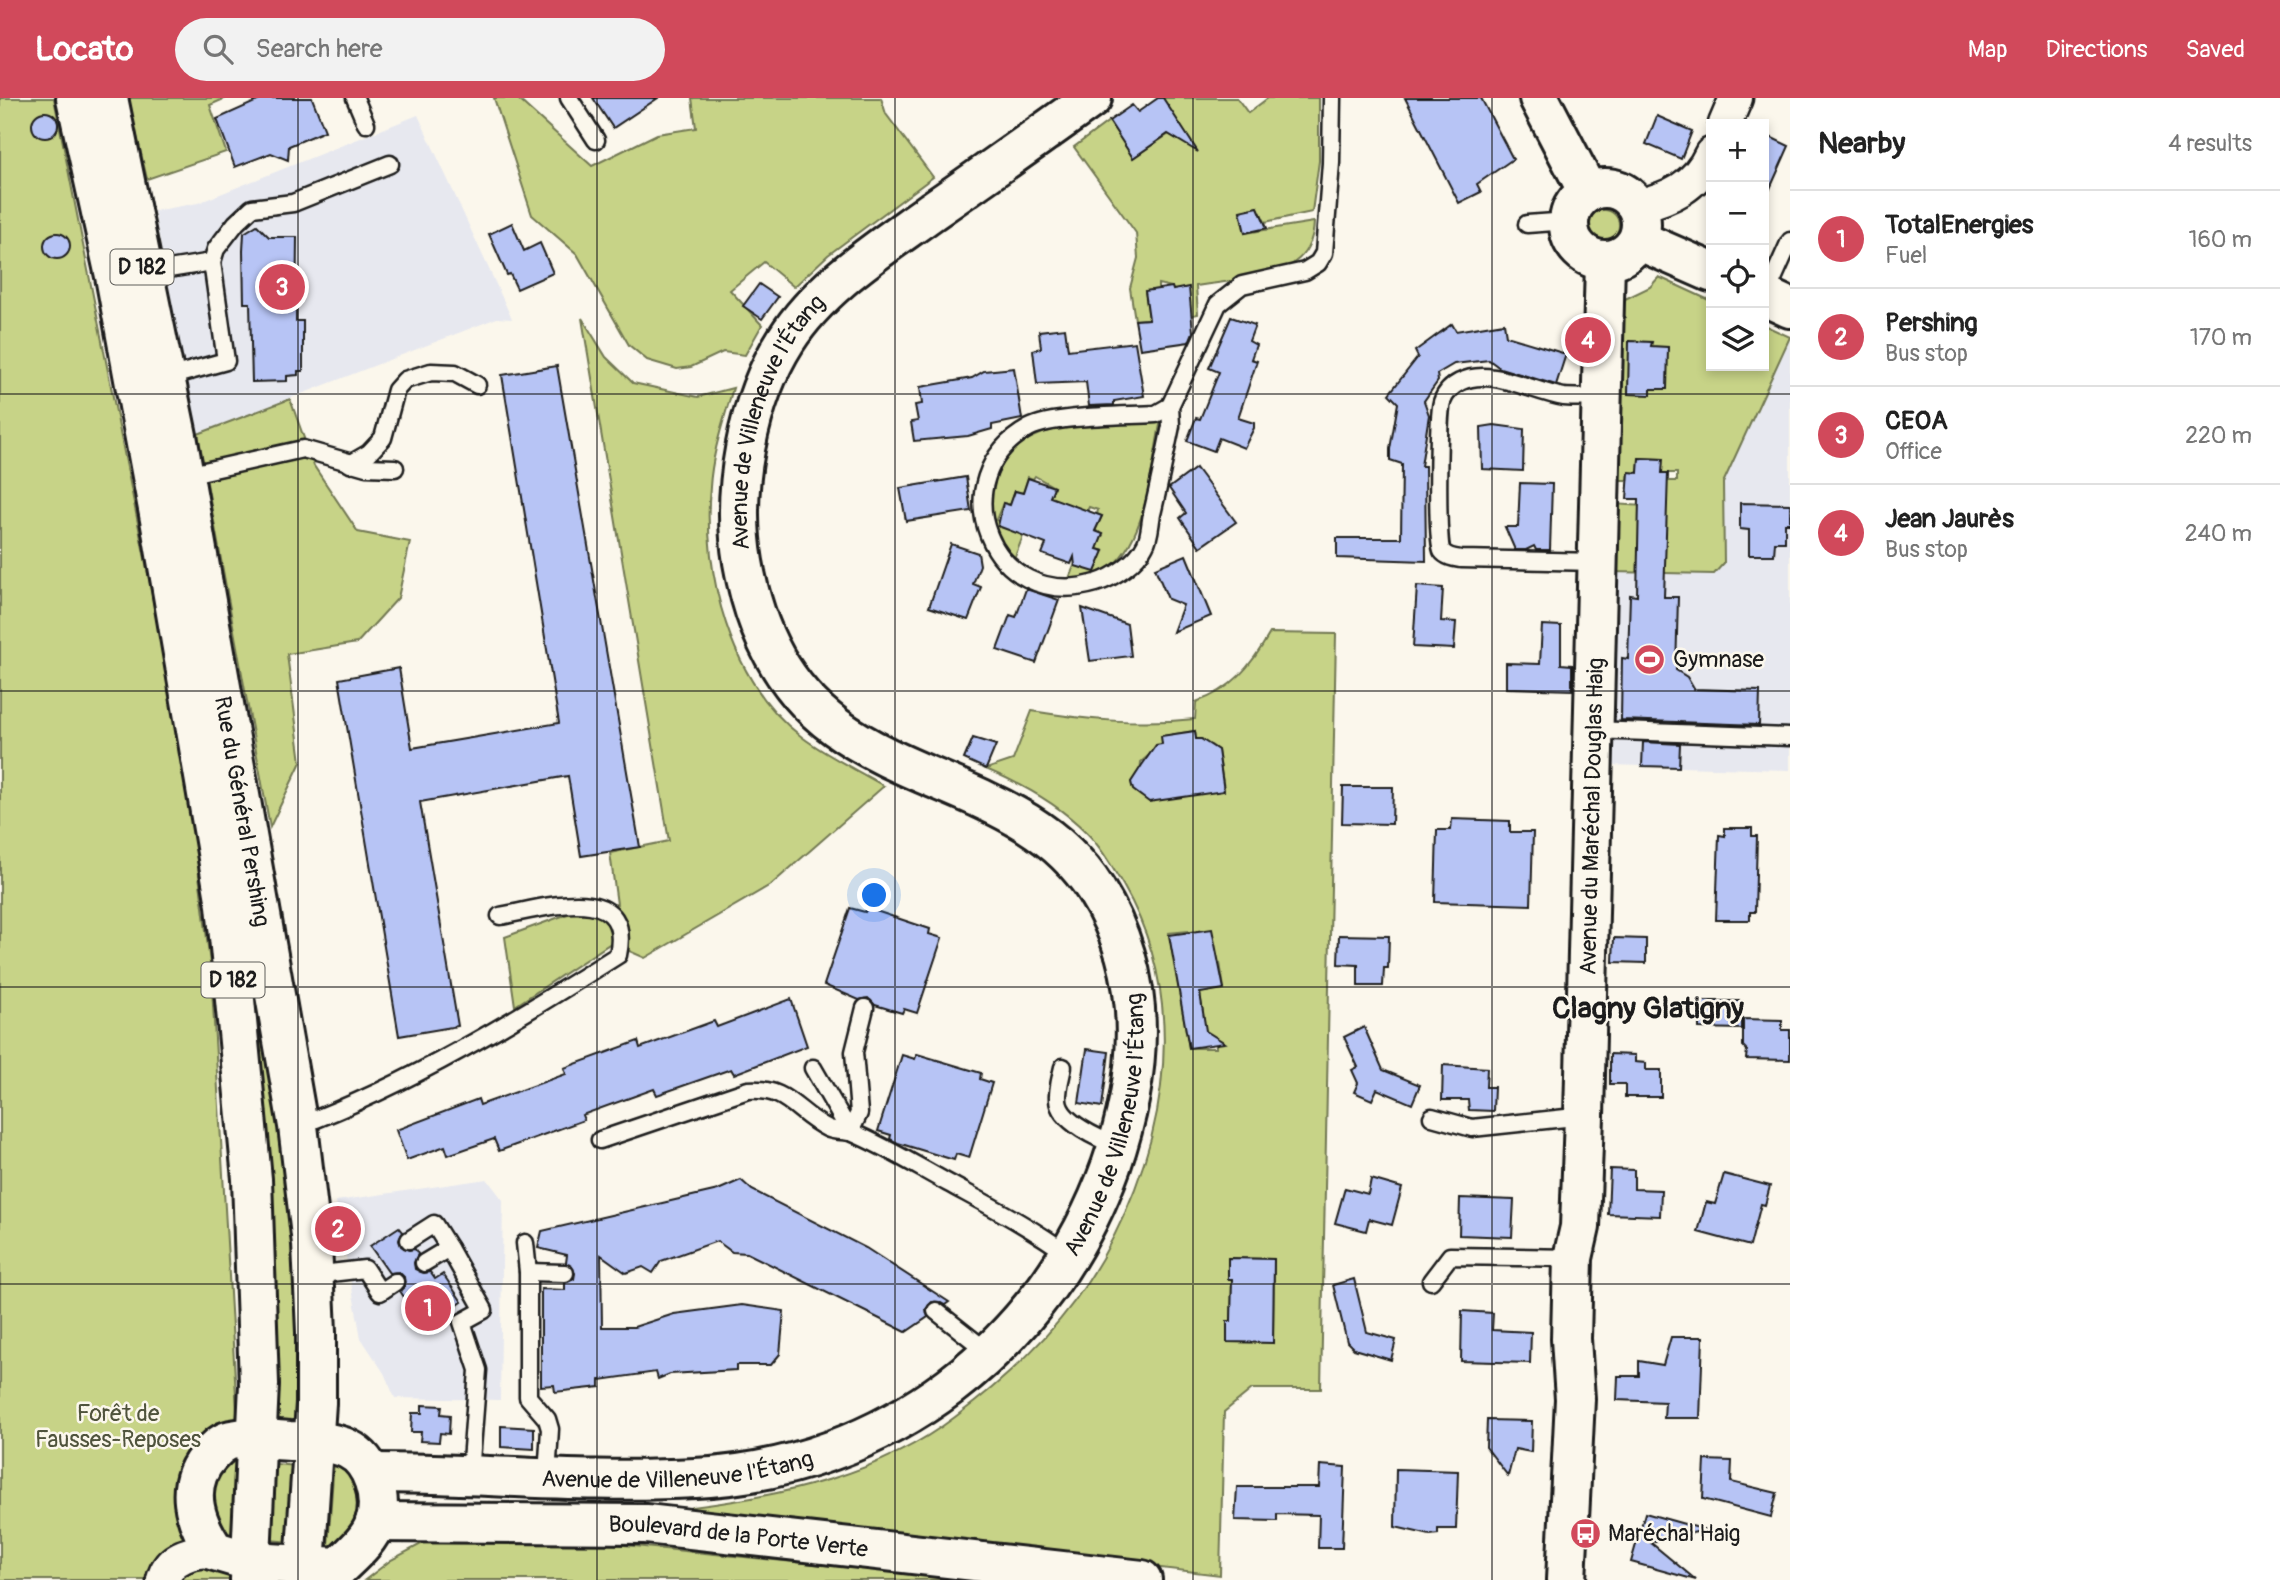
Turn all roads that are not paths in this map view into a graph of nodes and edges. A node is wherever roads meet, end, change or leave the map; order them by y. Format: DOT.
graph roads {
  1 [pos="76,98"];
  2 [pos="108,98"];
  3 [pos="355,98"];
  4 [pos="569,98"];
  5 [pos="1092,98"];
  6 [pos="1332,98"];
  7 [pos="1539,98"];
  8 [pos="1736,98"];
  9 [pos="1727,119"];
  10 [pos="366,124"];
  11 [pos="596,140"];
  12 [pos="390,164"];
  13 [pos="1706,167"];
  14 [pos="1578,206"];
  15 [pos="1638,223"];
  16 [pos="1527,224"];
  17 [pos="1790,242"];
  18 [pos="212,261"];
  19 [pos="1605,261"];
  20 [pos="1706,269"];
  21 [pos="144,273"];
  22 [pos="1773,300"];
  23 [pos="164,378"];
  24 [pos="477,385"];
  25 [pos="1601,398"];
  26 [pos="1170,406"];
  27 [pos="350,464"];
  28 [pos="395,468"];
  29 [pos="168,478"];
  30 [pos="1597,562"];
  31 [pos="1593,730"];
  32 [pos="1790,737"];
  33 [pos="500,916"];
  34 [pos="865,1008"];
  35 [pos="1062,1067"];
  36 [pos="813,1068"];
  37 [pos="1584,1116"];
  38 [pos="1432,1117"];
  39 [pos="298,1126"];
  40 [pos="850,1132"];
  41 [pos="600,1140"];
  42 [pos="1118,1146"];
  43 [pos="409,1240"];
  44 [pos="525,1243"];
  45 [pos="449,1248"];
  46 [pos="1070,1256"];
  47 [pos="1573,1258"];
  48 [pos="380,1260"];
  49 [pos="424,1263"];
  50 [pos="365,1269"];
  51 [pos="528,1272"];
  52 [pos="565,1273"];
  53 [pos="313,1275"];
  54 [pos="1431,1281"];
  55 [pos="395,1282"];
  56 [pos="936,1311"];
  57 [pos="990,1354"];
  58 [pos="256,1439"];
  59 [pos="314,1442"];
  60 [pos="372,1473"];
  61 [pos="470,1474"];
  62 [pos="547,1476"];
  63 [pos="375,1522"];
  64 [pos="215,1551"];
  65 [pos="251,1571"];
  66 [pos="319,1573"];
  67 [pos="163,1580"];
  68 [pos="1143,1580"];
  69 [pos="1566,1580"];
  1 -- 29 [label="street, Rue du Général Pershing / D 182"];
  2 -- 21 [label="street, Rue du Général Pershing / D 182"];
  3 -- 10 [label="lane"];
  4 -- 11 [label="lane"];
  5 -- 42 [label="street, Avenue de Villeneuve l'Étang"];
  6 -- 26 [label="lane"];
  7 -- 14 [label="street"];
  8 -- 9 [label="street"];
  12 -- 18 [label="lane"];
  13 -- 15 [label="street"];
  14 -- 15 [label="street"];
  14 -- 16 [label="lane"];
  14 -- 19 [label="street"];
  15 -- 19 [label="street"];
  15 -- 20 [label="street"];
  17 -- 22 [label="lane"];
  18 -- 21 [label="lane"];
  18 -- 23 [label="lane"];
  19 -- 25 [label="street, Avenue du Maréchal Douglas Haig"];
  21 -- 23 [label="street, Rue du Général Pershing / D 182"];
  23 -- 29 [label="street, Rue du Général Pershing / D 182"];
  24 -- 27 [label="lane"];
  25 -- 30 [label="street, Avenue du Maréchal Douglas Haig"];
  25 -- 30 [label="lane"];
  26 -- 26 [label="lane"];
  27 -- 28 [label="lane"];
  27 -- 29 [label="lane"];
  29 -- 39 [label="street, Rue du Général Pershing / D 182"];
  29 -- 58 [label="street, Rue du Général Pershing / D 182"];
  30 -- 31 [label="street, Avenue du Maréchal Douglas Haig"];
  31 -- 32 [label="lane"];
  31 -- 37 [label="street, Avenue du Maréchal Douglas Haig"];
  33 -- 39 [label="lane"];
  34 -- 40 [label="lane"];
  35 -- 42 [label="lane"];
  36 -- 40 [label="lane"];
  37 -- 38 [label="lane"];
  37 -- 47 [label="street, Avenue du Maréchal Douglas Haig"];
  39 -- 53 [label="street, Rue du Général Pershing / D 182"];
  40 -- 41 [label="lane"];
  40 -- 46 [label="lane"];
  42 -- 46 [label="street, Avenue de Villeneuve l'Étang"];
  43 -- 45 [label="lane"];
  44 -- 51 [label="lane"];
  45 -- 49 [label="lane"];
  45 -- 61 [label="lane"];
  46 -- 57 [label="street, Avenue de Villeneuve l'Étang"];
  47 -- 54 [label="lane"];
  47 -- 69 [label="street, Avenue du Maréchal Douglas Haig"];
  48 -- 50 [label="lane"];
  50 -- 53 [label="lane"];
  50 -- 55 [label="lane"];
  51 -- 52 [label="lane"];
  51 -- 62 [label="lane"];
  53 -- 59 [label="street, Rue du Général Pershing / D 182"];
  56 -- 57 [label="lane"];
  57 -- 62 [label="street, Avenue de Villeneuve l'Étang"];
  58 -- 59 [label="street"];
  58 -- 64 [label="street"];
  58 -- 65 [label="street, D 182"];
  59 -- 60 [label="street"];
  59 -- 66 [label="street, D 182"];
  60 -- 61 [label="street, Avenue de Villeneuve l'Étang"];
  60 -- 63 [label="street"];
  61 -- 62 [label="street, Avenue de Villeneuve l'Étang"];
  63 -- 66 [label="street"];
  63 -- 68 [label="street, Boulevard de la Porte Verte"];
  64 -- 65 [label="street"];
  64 -- 67 [label="street"];
  65 -- 66 [label="street"];
}
